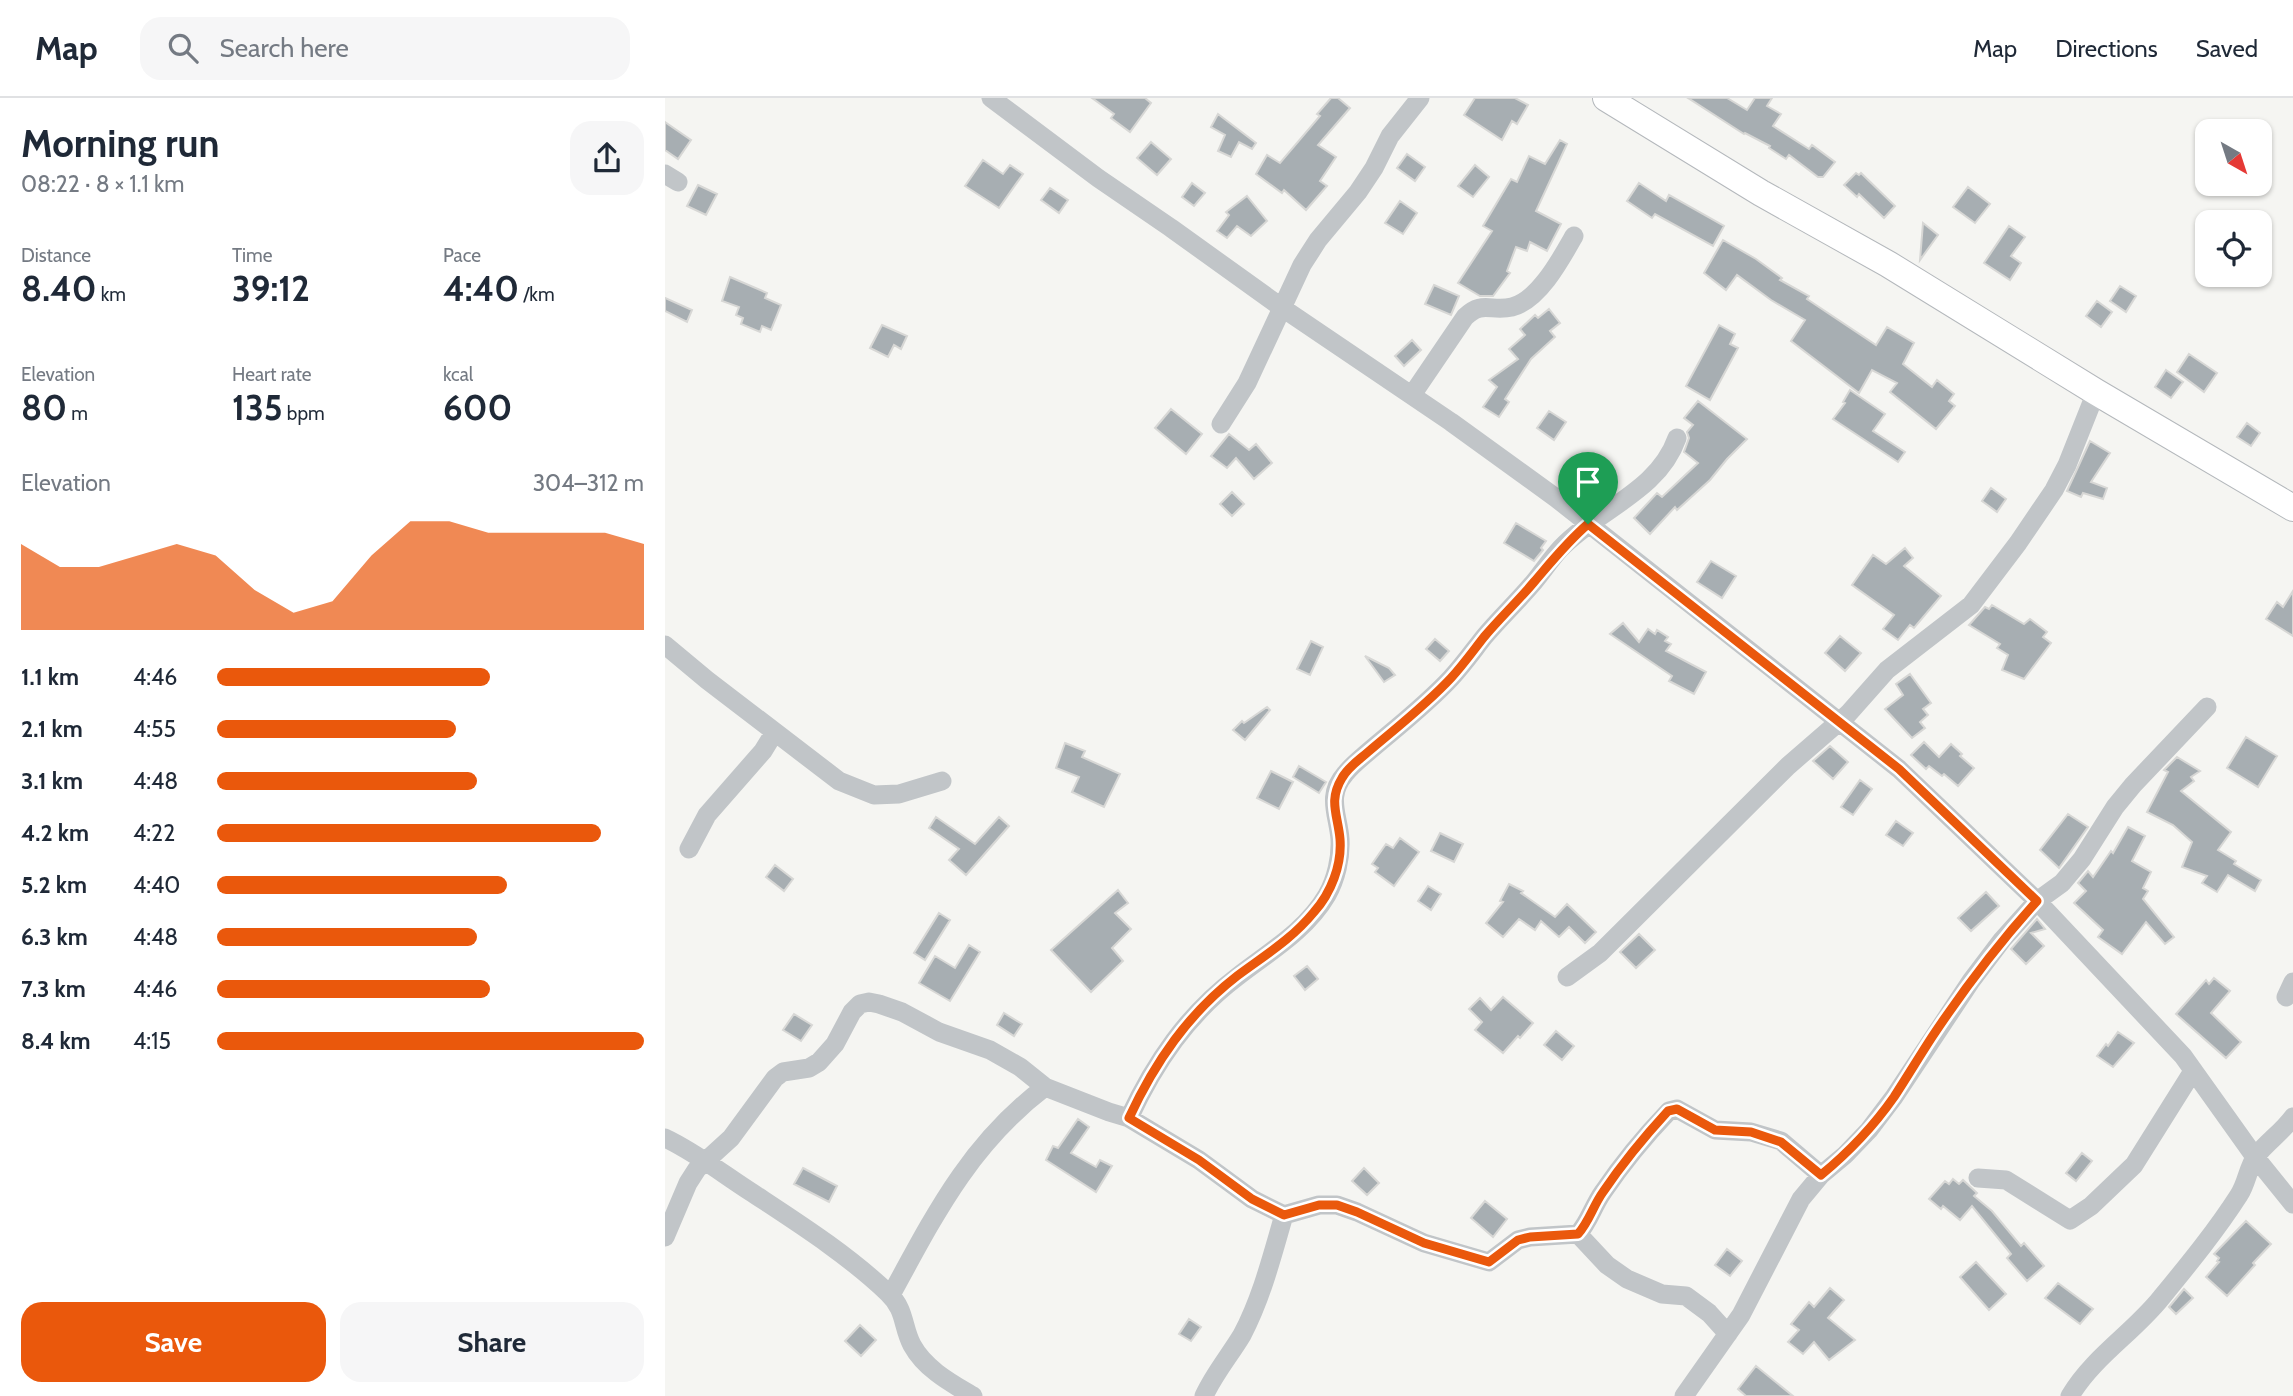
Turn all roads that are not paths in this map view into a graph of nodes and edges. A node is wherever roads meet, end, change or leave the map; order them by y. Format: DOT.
graph roads {
  1 [pos="991,98"];
  2 [pos="1420,98"];
  3 [pos="1606,98"];
  4 [pos="1574,236"];
  5 [pos="1281,307"];
  6 [pos="2096,392"];
  7 [pos="1412,395"];
  8 [pos="1221,424"];
  9 [pos="1677,438"];
  10 [pos="2293,509"];
  11 [pos="1588,524"];
  12 [pos="665,645"];
  13 [pos="2207,707"];
  14 [pos="1838,722"];
  15 [pos="774,733"];
  16 [pos="942,781"];
  17 [pos="689,849"];
  18 [pos="2037,901"];
  19 [pos="1567,977"];
  20 [pos="2193,1071"];
  21 [pos="1045,1087"];
  22 [pos="2293,1117"];
  23 [pos="1129,1118"];
  24 [pos="665,1138"];
  25 [pos="2255,1157"];
  26 [pos="706,1162"];
  27 [pos="1821,1175"];
  28 [pos="1977,1178"];
  29 [pos="2293,1204"];
  30 [pos="1284,1215"];
  31 [pos="1578,1234"];
  32 [pos="665,1237"];
  33 [pos="891,1295"];
  34 [pos="1728,1334"];
  35 [pos="973,1396"];
  36 [pos="1204,1396"];
  37 [pos="1684,1396"];
  38 [pos="2070,1396"];
  1 -- 5 [label="street"];
  2 -- 5 [label="street"];
  3 -- 6 [label="main road"];
  4 -- 7 [label="street"];
  5 -- 7 [label="street"];
  5 -- 8 [label="street"];
  6 -- 10 [label="main road"];
  6 -- 14 [label="street"];
  7 -- 11 [label="street"];
  9 -- 11 [label="street"];
  11 -- 14 [label="street"];
  11 -- 23 [label="street"];
  12 -- 15 [label="street"];
  13 -- 18 [label="street"];
  14 -- 18 [label="street"];
  14 -- 19 [label="street"];
  15 -- 16 [label="street"];
  15 -- 17 [label="street"];
  18 -- 20 [label="street"];
  18 -- 27 [label="street"];
  20 -- 25 [label="street"];
  20 -- 28 [label="street"];
  21 -- 23 [label="street"];
  21 -- 26 [label="street"];
  21 -- 33 [label="street"];
  22 -- 25 [label="street"];
  23 -- 30 [label="street"];
  24 -- 26 [label="street"];
  25 -- 29 [label="street"];
  25 -- 38 [label="street"];
  26 -- 32 [label="street"];
  26 -- 33 [label="street"];
  27 -- 31 [label="street"];
  27 -- 34 [label="street"];
  30 -- 31 [label="street"];
  30 -- 36 [label="street"];
  31 -- 34 [label="street"];
  33 -- 35 [label="street"];
  34 -- 37 [label="street"];
}
